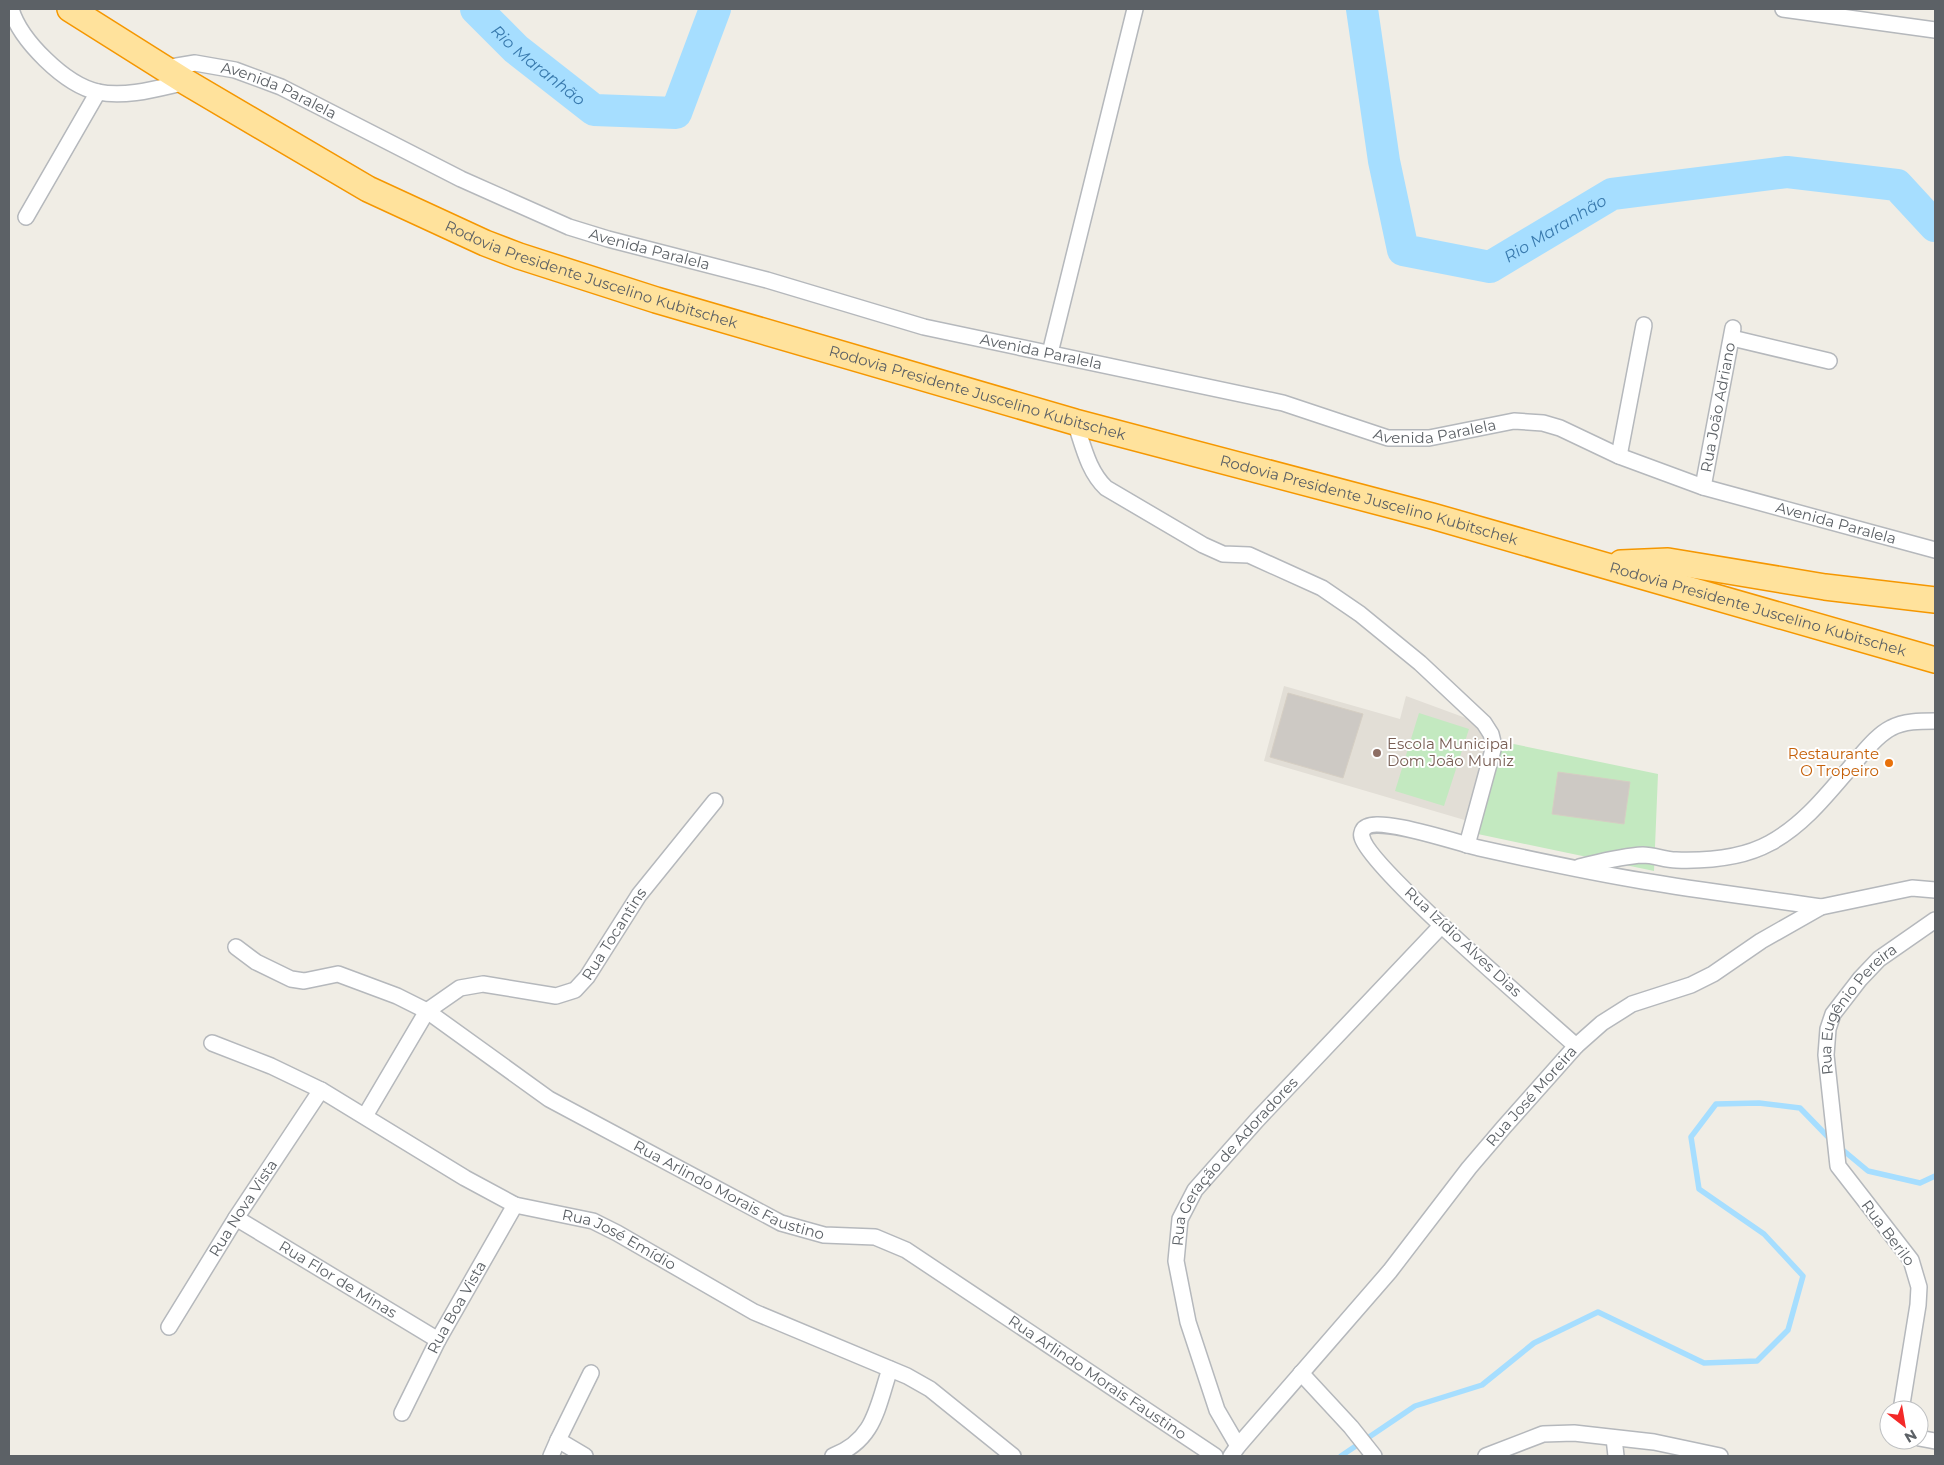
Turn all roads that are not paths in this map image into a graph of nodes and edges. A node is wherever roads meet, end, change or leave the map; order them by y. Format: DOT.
graph roads {
  1 [pos="70,9"];
  2 [pos="1136,9"];
  3 [pos="1783,9"];
  4 [pos="11,14"];
  5 [pos="1935,30"];
  6 [pos="165,68"];
  7 [pos="186,82"];
  8 [pos="98,92"];
  9 [pos="26,217"];
  10 [pos="1644,325"];
  11 [pos="1050,353"];
  12 [pos="1829,361"];
  13 [pos="1075,422"];
  14 [pos="1619,456"];
  15 [pos="1703,487"];
  16 [pos="1935,550"];
  17 [pos="1602,567"];
  18 [pos="1935,600"];
  19 [pos="1935,660"];
  20 [pos="1935,721"];
  21 [pos="715,801"];
  22 [pos="1467,845"];
  23 [pos="1572,868"];
  24 [pos="1935,890"];
  25 [pos="1821,907"];
  26 [pos="1935,920"];
  27 [pos="1442,925"];
  28 [pos="236,947"];
  29 [pos="427,1011"];
  30 [pos="212,1043"];
  31 [pos="1576,1046"];
  32 [pos="321,1090"];
  33 [pos="365,1116"];
  34 [pos="1834,1123"];
  35 [pos="515,1205"];
  36 [pos="236,1218"];
  37 [pos="169,1327"];
  38 [pos="438,1340"];
  39 [pos="890,1368"];
  40 [pos="591,1372"];
  41 [pos="1301,1373"];
  42 [pos="1904,1400"];
  43 [pos="402,1413"];
  44 [pos="1614,1438"];
  45 [pos="558,1440"];
  46 [pos="1235,1451"];
  47 [pos="1372,1454"];
  48 [pos="550,1456"];
  49 [pos="585,1456"];
  50 [pos="833,1456"];
  51 [pos="1013,1456"];
  52 [pos="1215,1456"];
  53 [pos="1486,1456"];
  54 [pos="1616,1456"];
  55 [pos="1720,1456"];
  1 -- 6 [label="highway, Rodovia Presidente Juscelino Kubitschek"];
  2 -- 11 [label="street"];
  3 -- 5 [label="street"];
  4 -- 8 [label="street"];
  6 -- 7 [label="highway, Rodovia Presidente Juscelino Kubitschek"];
  6 -- 11 [label="street, Avenida Paralela"];
  7 -- 8 [label="street"];
  7 -- 13 [label="highway, Rodovia Presidente Juscelino Kubitschek"];
  8 -- 9 [label="street"];
  10 -- 14 [label="street"];
  11 -- 14 [label="street, Avenida Paralela"];
  12 -- 15 [label="street, Rua João Adriano"];
  13 -- 17 [label="highway, Rodovia Presidente Juscelino Kubitschek"];
  13 -- 22 [label="street"];
  14 -- 15 [label="street, Avenida Paralela"];
  15 -- 16 [label="street, Avenida Paralela"];
  17 -- 18 [label="highway"];
  17 -- 19 [label="highway, Rodovia Presidente Juscelino Kubitschek"];
  20 -- 23 [label="street"];
  21 -- 29 [label="street, Rua Tocantins"];
  22 -- 23 [label="street"];
  22 -- 27 [label="street, Rua Izídio Alves Dias"];
  23 -- 25 [label="street"];
  24 -- 25 [label="street, Rua José Moreira"];
  25 -- 31 [label="street, Rua José Moreira"];
  26 -- 34 [label="street, Rua Eugênio Pereira"];
  27 -- 31 [label="street, Rua Izídio Alves Dias"];
  27 -- 46 [label="street, Rua Geração de Adoradores"];
  28 -- 29 [label="street, Rua Arlindo Morais Faustino"];
  29 -- 33 [label="street, Rua Tocantins"];
  29 -- 52 [label="street, Rua Arlindo Morais Faustino"];
  30 -- 32 [label="street, Rua José Emídio"];
  31 -- 41 [label="street, Rua José Moreira"];
  32 -- 33 [label="street, Rua José Emídio"];
  32 -- 36 [label="street, Rua Nova Vista"];
  33 -- 35 [label="street, Rua José Emídio"];
  34 -- 42 [label="street, Rua Berilo"];
  35 -- 38 [label="street, Rua Boa Vista"];
  35 -- 39 [label="street, Rua José Emídio"];
  36 -- 37 [label="street, Rua Nova Vista"];
  36 -- 38 [label="street, Rua Flor de Minas"];
  38 -- 43 [label="street, Rua Boa Vista"];
  39 -- 50 [label="street"];
  39 -- 51 [label="street, Rua José Emídio"];
  40 -- 45 [label="street"];
  41 -- 46 [label="street, Rua José Moreira"];
  41 -- 47 [label="street"];
  44 -- 53 [label="street"];
  44 -- 54 [label="street"];
  44 -- 55 [label="street"];
  45 -- 48 [label="street"];
  45 -- 49 [label="street"];
}
